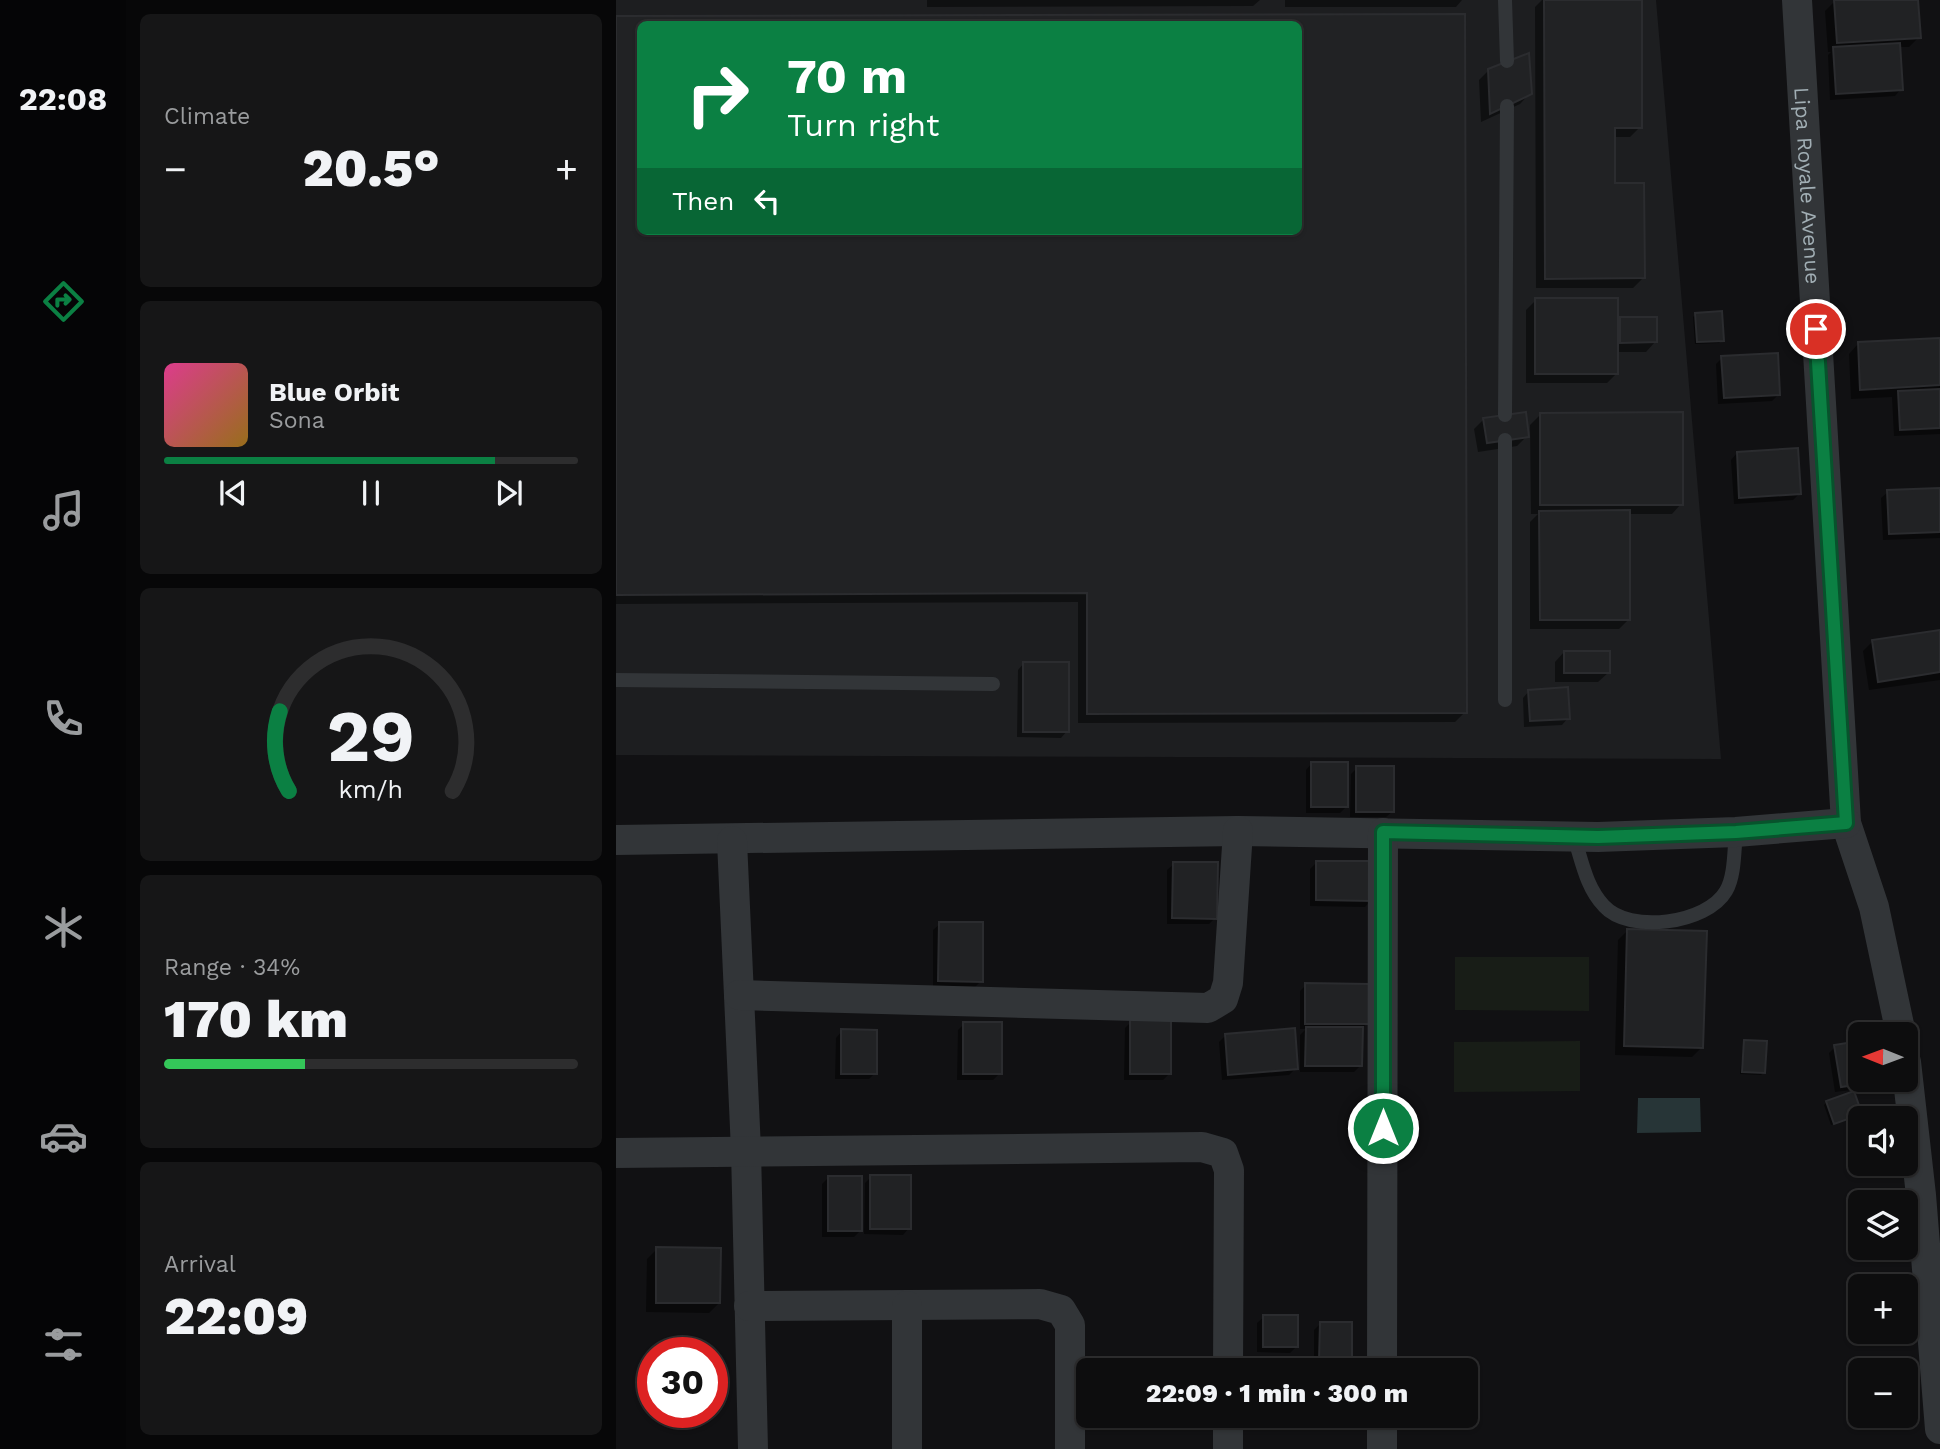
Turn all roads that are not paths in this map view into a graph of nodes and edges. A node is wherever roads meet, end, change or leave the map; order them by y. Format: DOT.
graph roads {
  1 [pos="1505,0"];
  2 [pos="1797,0"];
  3 [pos="1507,61"];
  4 [pos="1507,106"];
  5 [pos="1505,415"];
  6 [pos="1505,440"];
  7 [pos="616,680"];
  8 [pos="993,684"];
  9 [pos="1505,699"];
  10 [pos="1846,823"];
  11 [pos="1238,831"];
  12 [pos="1383,832"];
  13 [pos="1736,832"];
  14 [pos="1574,837"];
  15 [pos="616,840"];
  16 [pos="732,841"];
  17 [pos="739,995"];
  18 [pos="1898,1022"];
  19 [pos="1909,1092"];
  20 [pos="746,1150"];
  21 [pos="616,1153"];
  22 [pos="749,1306"];
  23 [pos="907,1306"];
  24 [pos="1228,1358"];
  25 [pos="1382,1358"];
  26 [pos="1228,1428"];
  27 [pos="1382,1428"];
  28 [pos="1940,1429"];
  29 [pos="753,1449"];
  30 [pos="907,1449"];
  31 [pos="1070,1449"];
  32 [pos="1228,1449"];
  33 [pos="1382,1449"];
  1 -- 3 [label="lane"];
  2 -- 10 [label="street, Lipa Royale Avenue"];
  4 -- 5 [label="lane"];
  6 -- 9 [label="lane"];
  7 -- 8 [label="lane"];
  10 -- 13 [label="street"];
  10 -- 18 [label="street, Lipa Royale Avenue"];
  11 -- 12 [label="street"];
  11 -- 16 [label="street"];
  11 -- 17 [label="street"];
  12 -- 14 [label="street"];
  12 -- 25 [label="street"];
  13 -- 14 [label="street"];
  13 -- 14 [label="lane"];
  15 -- 16 [label="street"];
  16 -- 17 [label="street"];
  17 -- 20 [label="street"];
  19 -- 28 [label="street"];
  20 -- 21 [label="street"];
  20 -- 22 [label="street"];
  20 -- 24 [label="street"];
  22 -- 23 [label="street"];
  22 -- 29 [label="street"];
  23 -- 30 [label="street"];
  23 -- 31 [label="street"];
  26 -- 32 [label="street"];
  27 -- 33 [label="street"];
}
